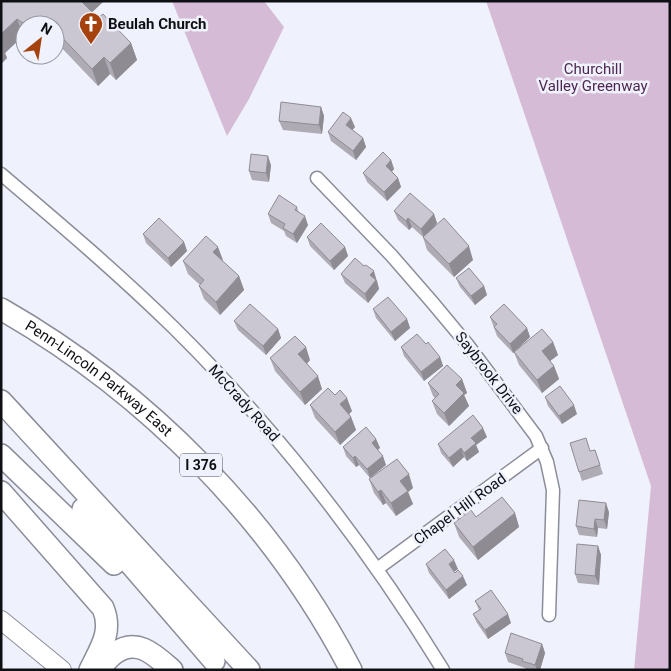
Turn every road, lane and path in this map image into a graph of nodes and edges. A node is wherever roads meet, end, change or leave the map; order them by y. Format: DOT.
graph roads {
  1 [pos="1,174"];
  2 [pos="317,178"];
  3 [pos="1,309"];
  4 [pos="1,401"];
  5 [pos="1,414"];
  6 [pos="542,448"];
  7 [pos="1,455"];
  8 [pos="1,492"];
  9 [pos="377,569"];
  10 [pos="549,615"];
  11 [pos="1,620"];
  12 [pos="218,665"];
  13 [pos="62,670"];
  14 [pos="90,670"];
  15 [pos="98,670"];
  16 [pos="172,670"];
  17 [pos="249,670"];
  18 [pos="351,670"];
  19 [pos="443,670"];
  1 -- 9 [label="street, McCrady Road"];
  2 -- 6 [label="street, Saybrook Drive"];
  3 -- 18 [label="highway, Penn-Lincoln Parkway East / I 376"];
  4 -- 17 [label="highway"];
  5 -- 12 [label="highway"];
  6 -- 9 [label="street, Chapel Hill Road"];
  6 -- 10 [label="street, Saybrook Drive"];
  7 -- 12 [label="highway"];
  8 -- 14 [label="highway"];
  9 -- 19 [label="street, McCrady Road"];
  11 -- 13 [label="street"];
  15 -- 16 [label="highway"];
}
